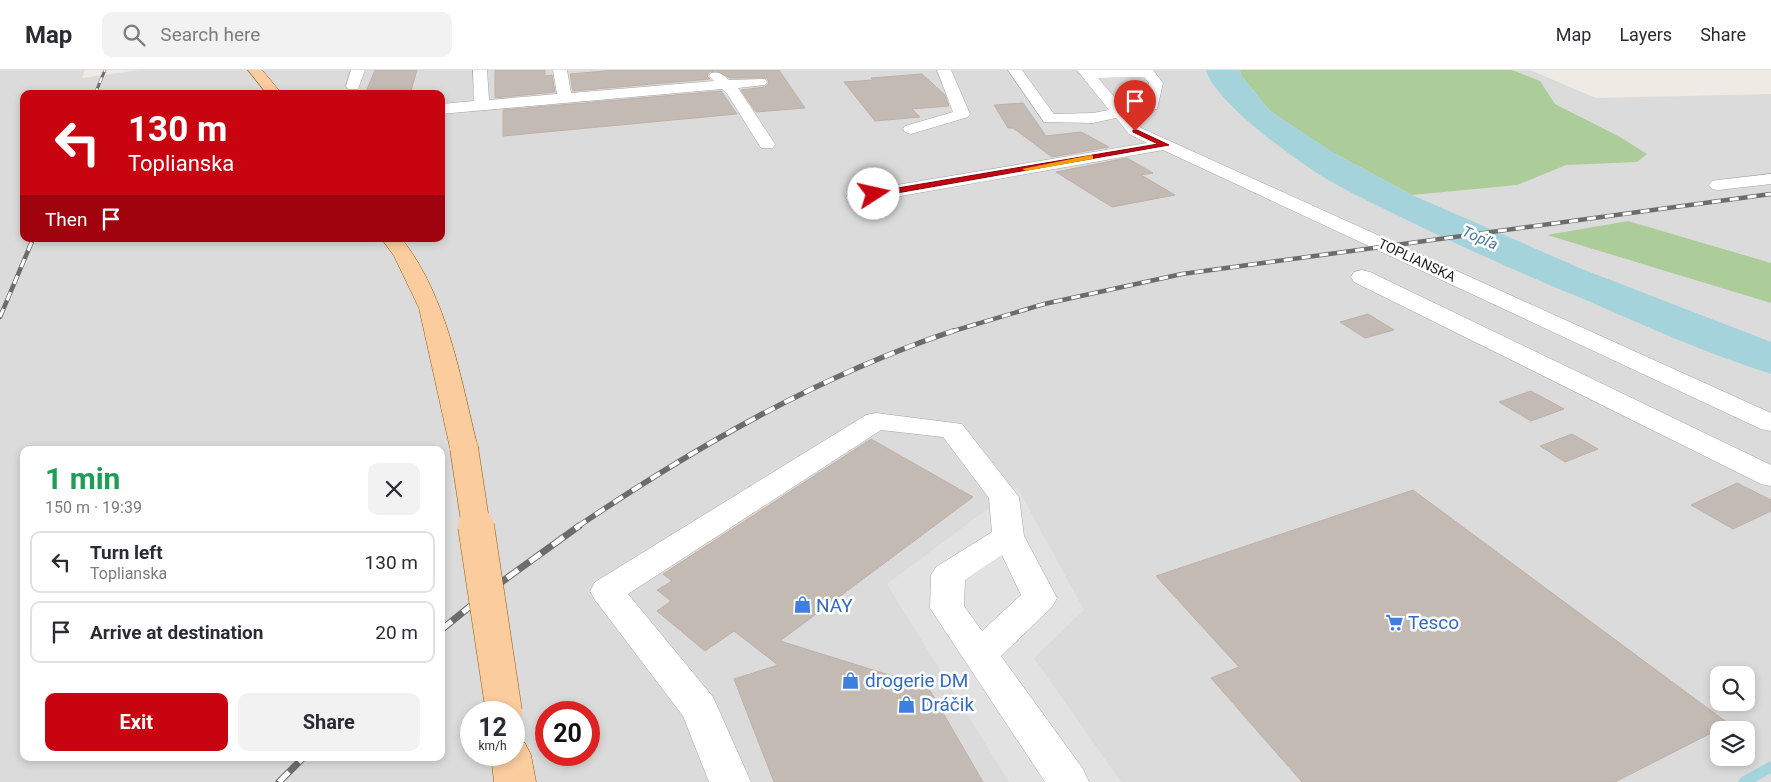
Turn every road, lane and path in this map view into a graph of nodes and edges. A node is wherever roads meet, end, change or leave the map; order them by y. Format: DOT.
graph roads {
  1 [pos="255,70"];
  2 [pos="358,70"];
  3 [pos="480,70"];
  4 [pos="560,70"];
  5 [pos="712,70"];
  6 [pos="944,70"];
  7 [pos="1015,70"];
  8 [pos="1085,72"];
  9 [pos="1146,72"];
  10 [pos="760,82"];
  11 [pos="725,85"];
  12 [pos="353,86"];
  13 [pos="272,90"];
  14 [pos="564,98"];
  15 [pos="482,105"];
  16 [pos="445,109"];
  17 [pos="1120,113"];
  18 [pos="911,129"];
  19 [pos="767,144"];
  20 [pos="1165,145"];
  21 [pos="1771,179"];
  22 [pos="1718,185"];
  23 [pos="855,198"];
  24 [pos="394,242"];
  25 [pos="1362,277"];
  26 [pos="1771,422"];
  27 [pos="1771,477"];
  28 [pos="1008,536"];
  29 [pos="980,654"];
  30 [pos="502,701"];
  31 [pos="513,766"];
  32 [pos="515,782"];
  33 [pos="730,782"];
  34 [pos="1068,782"];
  1 -- 13 [label="main road"];
  2 -- 12 [label="street"];
  3 -- 15 [label="street"];
  4 -- 14 [label="street"];
  5 -- 11 [label="street"];
  6 -- 18 [label="street"];
  7 -- 17 [label="street"];
  8 -- 9 [label="street"];
  8 -- 17 [label="street, TOPLIANSKA"];
  9 -- 17 [label="street"];
  10 -- 11 [label="street"];
  11 -- 14 [label="street"];
  11 -- 19 [label="street"];
  14 -- 15 [label="street"];
  15 -- 16 [label="street"];
  17 -- 20 [label="street, TOPLIANSKA"];
  20 -- 23 [label="street"];
  20 -- 26 [label="street, TOPLIANSKA"];
  21 -- 22 [label="street"];
  24 -- 30 [label="main road, bridge"];
  25 -- 27 [label="street"];
  28 -- 29 [label="street"];
  28 -- 29 [label="street"];
  28 -- 33 [label="street"];
  29 -- 34 [label="street"];
  31 -- 32 [label="main road"];
}
